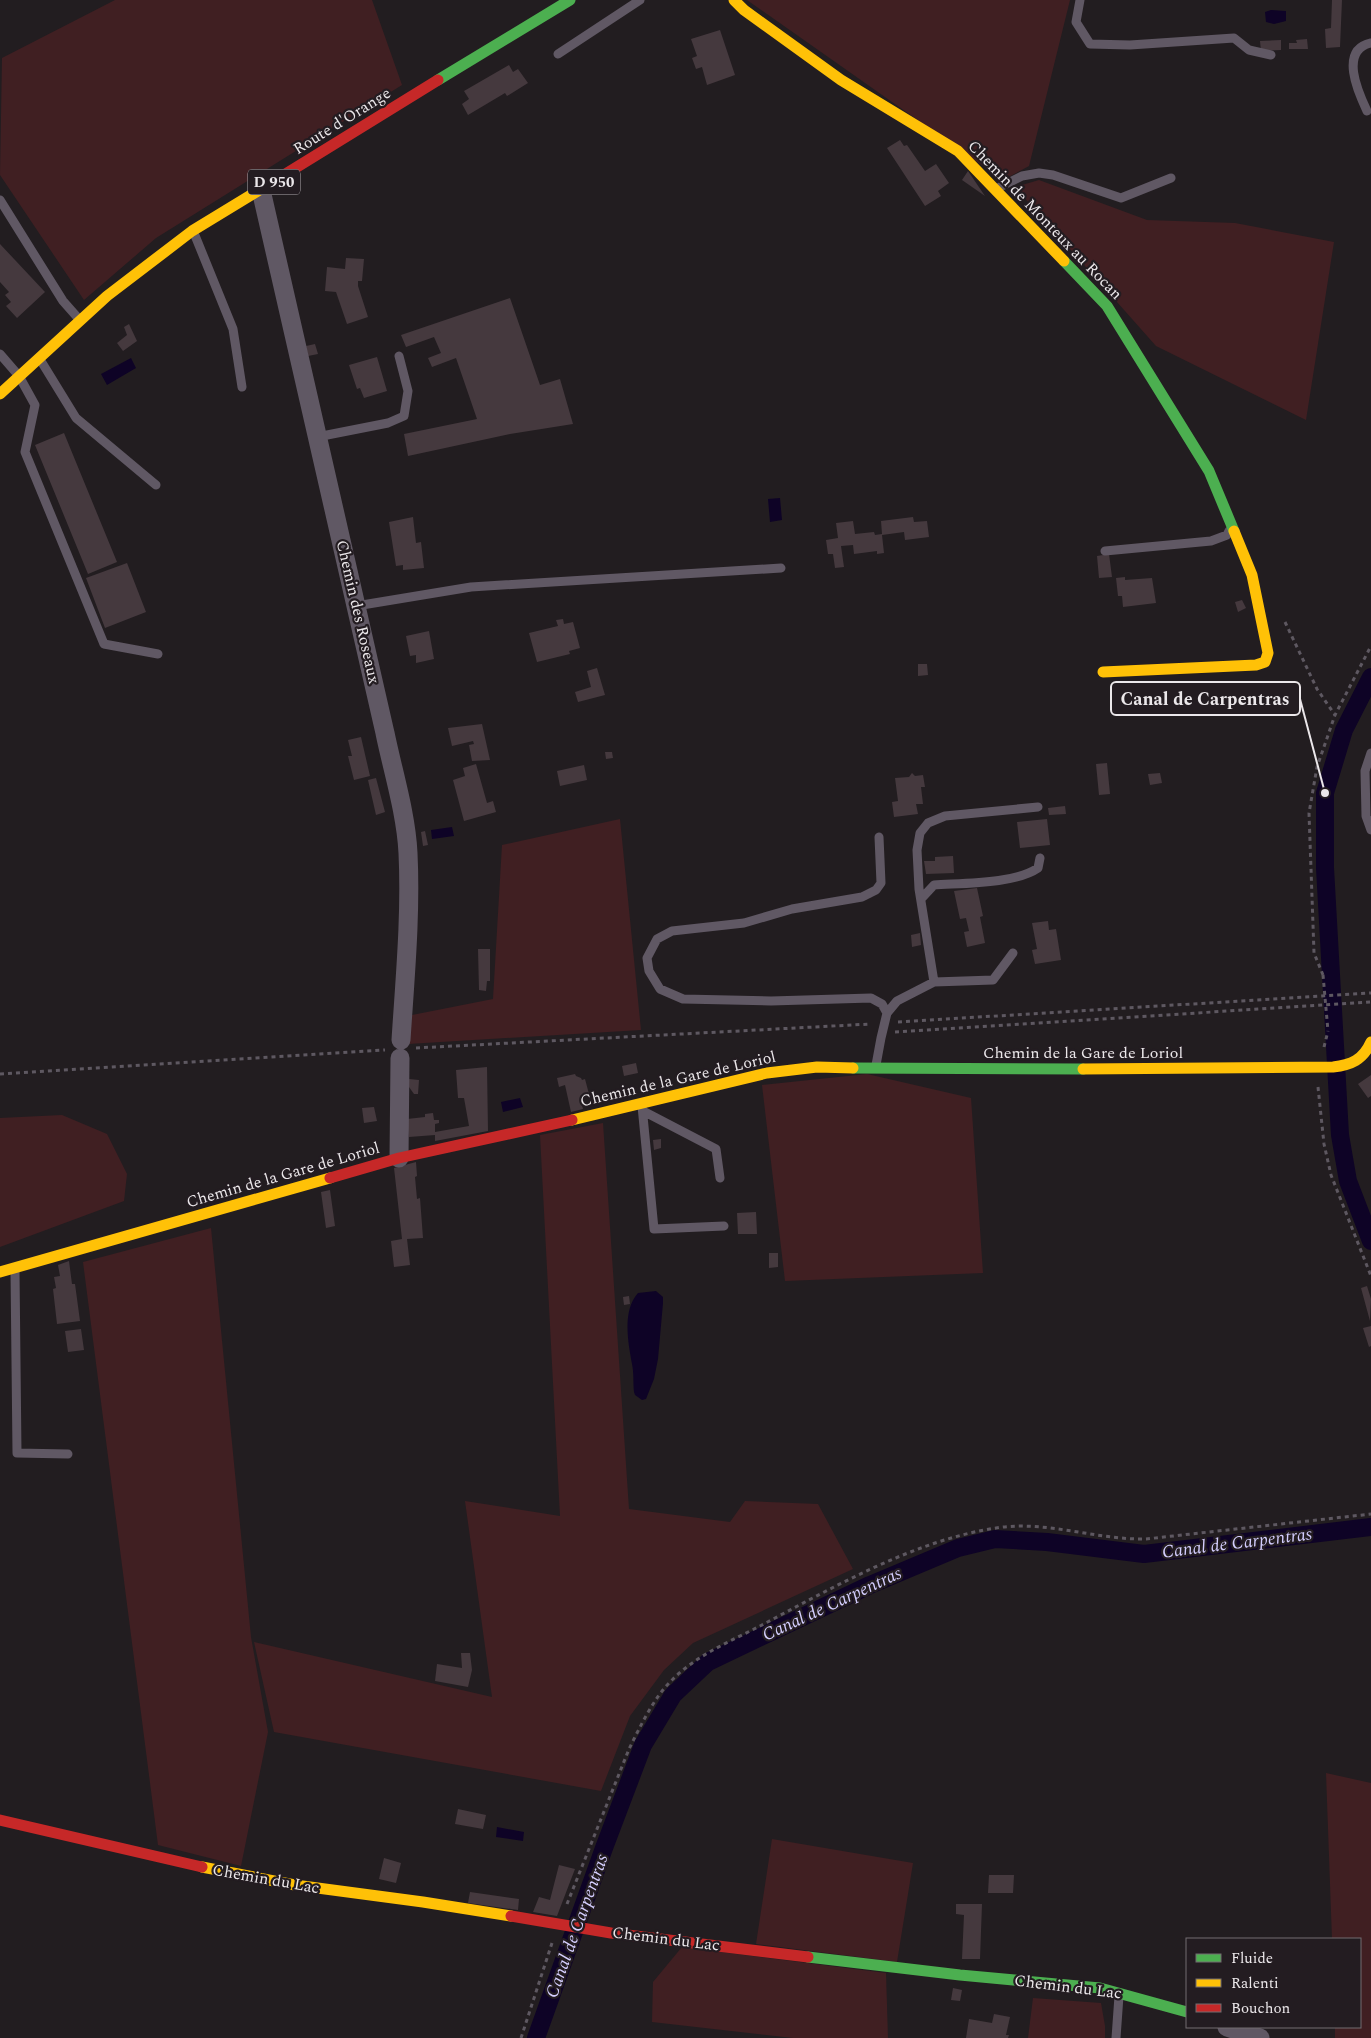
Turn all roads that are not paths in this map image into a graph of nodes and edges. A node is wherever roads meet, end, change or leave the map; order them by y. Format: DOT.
graph roads {
  1 [pos="570,0"];
  2 [pos="640,0"];
  3 [pos="734,0"];
  4 [pos="1080,0"];
  5 [pos="1371,43"];
  6 [pos="558,54"];
  7 [pos="1272,56"];
  8 [pos="1367,112"];
  9 [pos="1171,178"];
  10 [pos="995,189"];
  11 [pos="260,190"];
  12 [pos="0,200"];
  13 [pos="192,231"];
  14 [pos="80,320"];
  15 [pos="0,354"];
  16 [pos="399,356"];
  17 [pos="39,358"];
  18 [pos="19,376"];
  19 [pos="242,387"];
  20 [pos="0,394"];
  21 [pos="317,438"];
  22 [pos="156,485"];
  23 [pos="1232,526"];
  24 [pos="1105,551"];
  25 [pos="781,568"];
  26 [pos="356,606"];
  27 [pos="158,654"];
  28 [pos="1103,672"];
  29 [pos="1371,753"];
  30 [pos="1038,807"];
  31 [pos="1371,830"];
  32 [pos="879,837"];
  33 [pos="1040,858"];
  34 [pos="921,899"];
  35 [pos="1013,953"];
  36 [pos="934,982"];
  37 [pos="887,1013"];
  38 [pos="1370,1048"];
  39 [pos="876,1069"];
  40 [pos="643,1107"];
  41 [pos="399,1158"];
  42 [pos="720,1178"];
  43 [pos="724,1226"];
  44 [pos="15,1268"];
  45 [pos="0,1272"];
  46 [pos="68,1454"];
  47 [pos="0,1820"];
  48 [pos="1119,1992"];
  49 [pos="1186,2012"];
  50 [pos="1230,2028"];
  51 [pos="1116,2038"];
  52 [pos="1260,2038"];
  1 -- 11 [label="street, Route d'Orange / D 950"];
  2 -- 6 [label="lane"];
  3 -- 10 [label="street, Chemin de Monteux au Rocan"];
  4 -- 7 [label="lane"];
  5 -- 8 [label="lane"];
  9 -- 10 [label="lane"];
  10 -- 23 [label="street, Chemin de Monteux au Rocan"];
  11 -- 13 [label="street, Route d'Orange / D 950"];
  11 -- 21 [label="street, Chemin des Roseaux"];
  12 -- 14 [label="lane"];
  13 -- 14 [label="street, Route d'Orange / D 950"];
  13 -- 19 [label="lane"];
  14 -- 17 [label="street, Route d'Orange / D 950"];
  15 -- 18 [label="lane"];
  16 -- 21 [label="lane"];
  17 -- 18 [label="street, Route d'Orange / D 950"];
  17 -- 22 [label="lane"];
  18 -- 20 [label="street, Route d'Orange / D 950"];
  18 -- 27 [label="lane"];
  21 -- 26 [label="street, Chemin des Roseaux"];
  23 -- 24 [label="lane"];
  23 -- 28 [label="street, Chemin de Monteux au Rocan"];
  25 -- 26 [label="lane"];
  26 -- 41 [label="street, Chemin des Roseaux"];
  29 -- 31 [label="lane"];
  30 -- 34 [label="lane"];
  32 -- 37 [label="lane"];
  33 -- 34 [label="lane"];
  34 -- 36 [label="lane"];
  35 -- 36 [label="lane"];
  36 -- 37 [label="lane"];
  37 -- 39 [label="lane"];
  38 -- 39 [label="street, Chemin de la Gare de Loriol"];
  39 -- 40 [label="street, Chemin de la Gare de Loriol"];
  40 -- 41 [label="street, Chemin de la Gare de Loriol"];
  40 -- 42 [label="lane"];
  40 -- 43 [label="lane"];
  41 -- 44 [label="street, Chemin de la Gare de Loriol"];
  44 -- 45 [label="street, Chemin de la Gare de Loriol"];
  44 -- 46 [label="lane"];
  47 -- 48 [label="street, Chemin du Lac"];
  48 -- 49 [label="street, Chemin du Lac"];
  48 -- 51 [label="lane"];
  50 -- 52 [label="street"];
}
